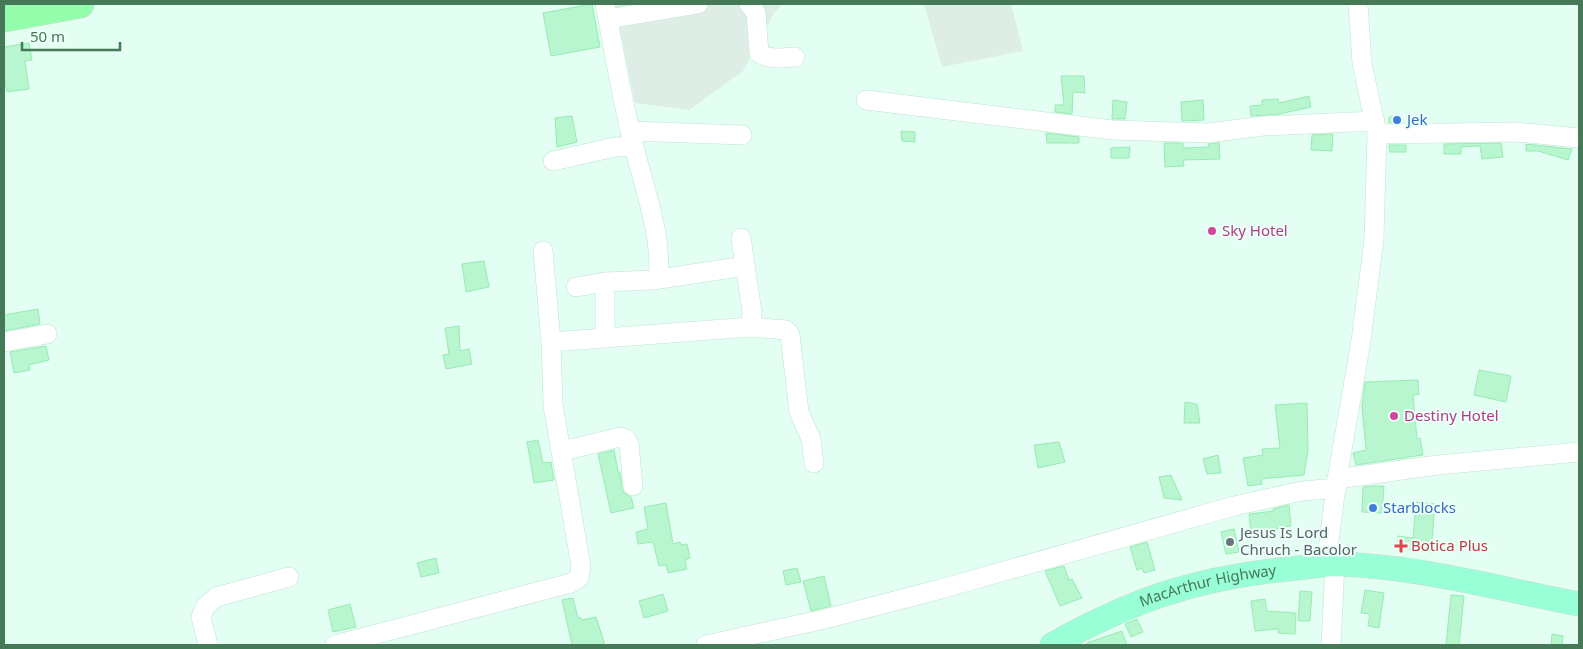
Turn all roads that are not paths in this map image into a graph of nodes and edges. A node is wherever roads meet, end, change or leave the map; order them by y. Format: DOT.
graph roads {
  1 [pos="80,4"];
  2 [pos="698,4"];
  3 [pos="749,4"];
  4 [pos="1358,4"];
  5 [pos="606,11"];
  6 [pos="4,18"];
  7 [pos="794,57"];
  8 [pos="866,100"];
  9 [pos="1376,128"];
  10 [pos="742,135"];
  11 [pos="1579,138"];
  12 [pos="632,139"];
  13 [pos="553,161"];
  14 [pos="741,238"];
  15 [pos="543,251"];
  16 [pos="745,266"];
  17 [pos="658,279"];
  18 [pos="605,282"];
  19 [pos="576,287"];
  20 [pos="751,327"];
  21 [pos="47,334"];
  22 [pos="605,338"];
  23 [pos="4,342"];
  24 [pos="551,342"];
  25 [pos="562,451"];
  26 [pos="1579,452"];
  27 [pos="814,463"];
  28 [pos="1337,484"];
  29 [pos="634,486"];
  30 [pos="1331,564"];
  31 [pos="289,577"];
  32 [pos="1579,604"];
  33 [pos="1078,638"];
  34 [pos="208,645"];
  35 [pos="336,645"];
  36 [pos="706,645"];
  37 [pos="1052,645"];
  38 [pos="1331,645"];
  1 -- 6 [label="highway"];
  2 -- 5 [label="street"];
  3 -- 7 [label="street"];
  4 -- 9 [label="street"];
  5 -- 12 [label="street"];
  8 -- 9 [label="street"];
  9 -- 11 [label="street"];
  9 -- 28 [label="street"];
  10 -- 12 [label="street"];
  12 -- 13 [label="street"];
  12 -- 17 [label="street"];
  14 -- 16 [label="street"];
  15 -- 24 [label="street"];
  16 -- 17 [label="street"];
  16 -- 20 [label="street"];
  17 -- 18 [label="street"];
  18 -- 19 [label="street"];
  18 -- 22 [label="street"];
  20 -- 22 [label="street"];
  20 -- 27 [label="street"];
  21 -- 23 [label="street"];
  22 -- 24 [label="street"];
  24 -- 25 [label="street"];
  25 -- 29 [label="street"];
  25 -- 35 [label="street"];
  26 -- 28 [label="street"];
  28 -- 30 [label="street"];
  28 -- 36 [label="street"];
  30 -- 32 [label="main road, MacArthur Highway"];
  30 -- 33 [label="main road, MacArthur Highway"];
  30 -- 38 [label="street"];
  31 -- 34 [label="street"];
  33 -- 37 [label="main road, MacArthur Highway"];
}
